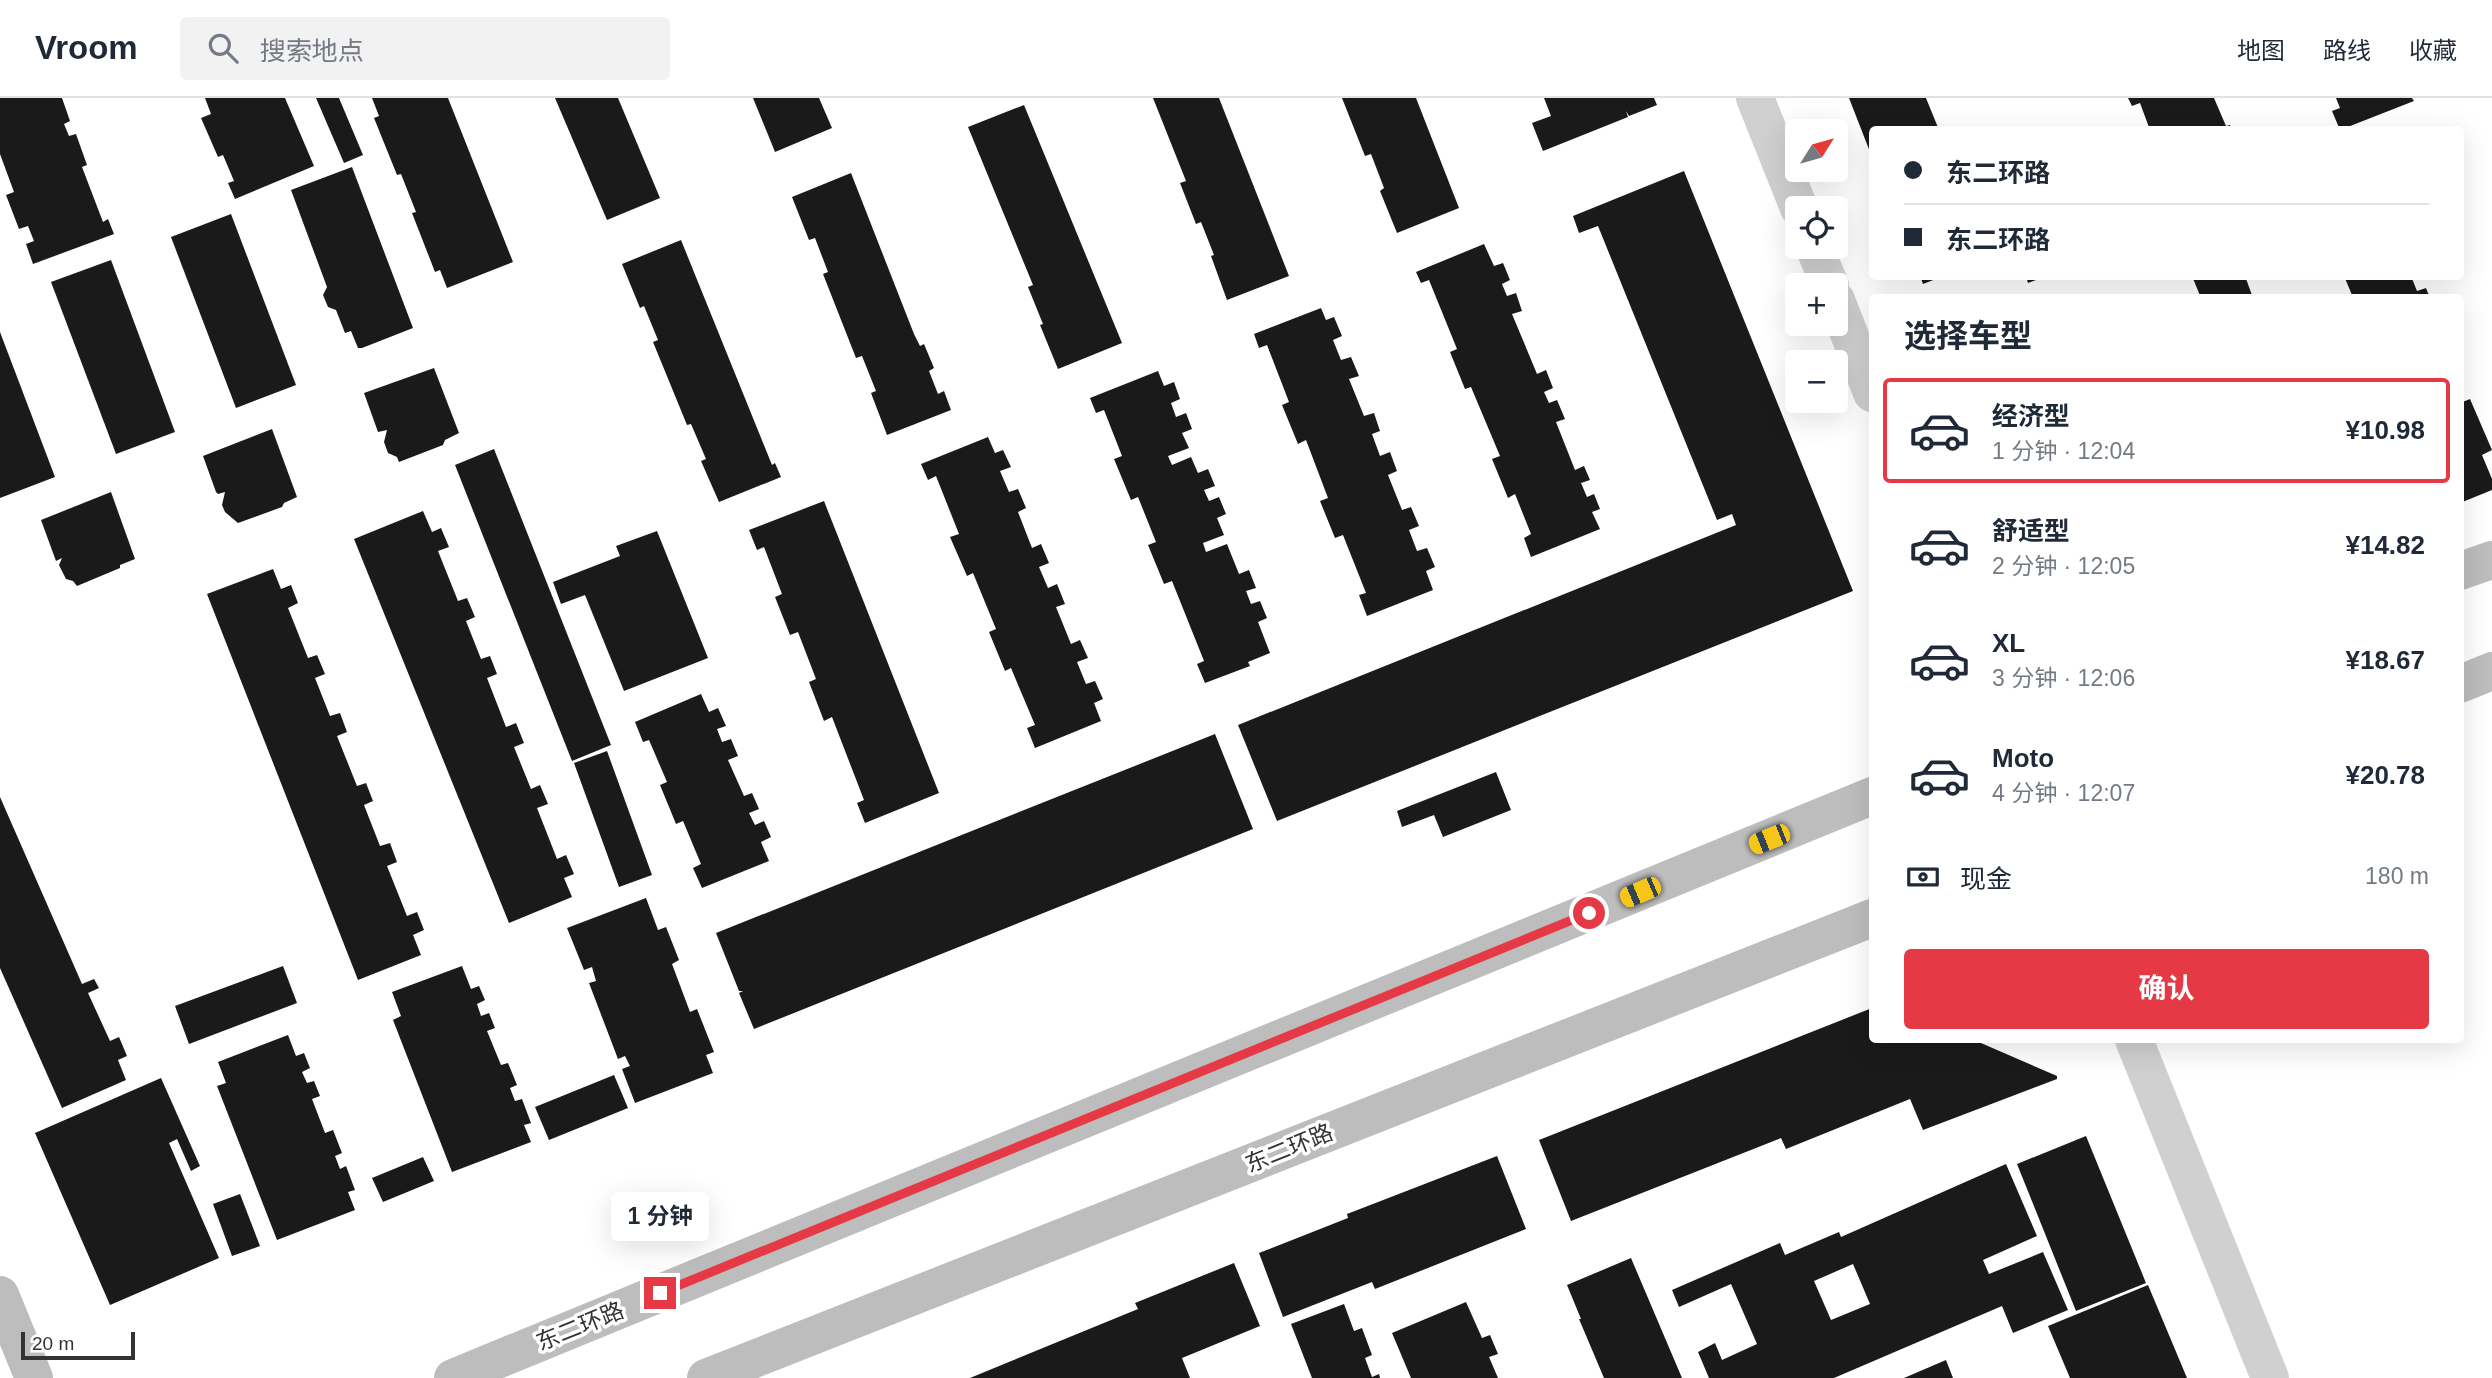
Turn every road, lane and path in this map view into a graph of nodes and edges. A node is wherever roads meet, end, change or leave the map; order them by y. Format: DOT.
graph roads {
  1 [pos="1755,98"];
  2 [pos="1794,196"];
  3 [pos="1848,331"];
  4 [pos="1869,385"];
  5 [pos="2492,560"];
  6 [pos="2464,570"];
  7 [pos="2492,671"];
  8 [pos="2464,682"];
  9 [pos="1869,797"];
  10 [pos="1869,919"];
  11 [pos="2135,1043"];
  12 [pos="0,1295"];
  13 [pos="34,1378"];
  14 [pos="453,1378"];
  15 [pos="706,1378"];
  16 [pos="2270,1378"];
  1 -- 2 [label="street"];
  3 -- 4 [label="street"];
  5 -- 6 [label="main road"];
  7 -- 8 [label="main road"];
  9 -- 14 [label="main road, 东二环路"];
  10 -- 15 [label="main road, 东二环路"];
  11 -- 16 [label="street"];
  12 -- 13 [label="main road"];
}
